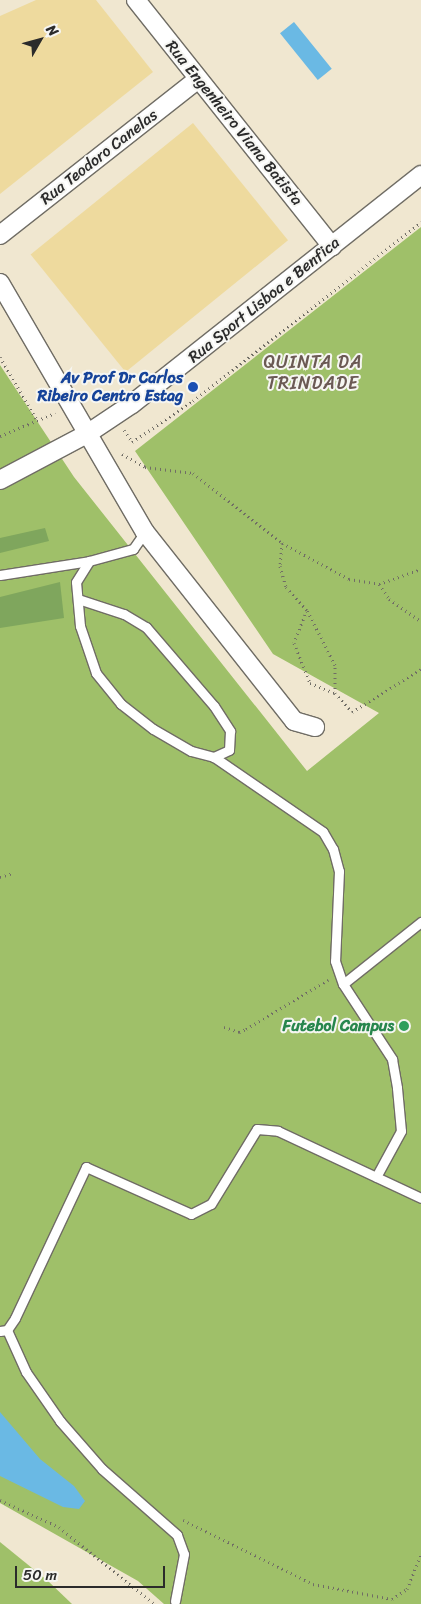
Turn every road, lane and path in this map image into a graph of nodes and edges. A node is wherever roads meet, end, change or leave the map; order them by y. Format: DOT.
graph roads {
  1 [pos="136,0"];
  2 [pos="198,78"];
  3 [pos="421,175"];
  4 [pos="0,235"];
  5 [pos="332,246"];
  6 [pos="0,283"];
  7 [pos="0,357"];
  8 [pos="36,418"];
  9 [pos="87,434"];
  10 [pos="0,480"];
  11 [pos="145,532"];
  12 [pos="282,543"];
  13 [pos="89,561"];
  14 [pos="421,569"];
  15 [pos="0,576"];
  16 [pos="379,584"];
  17 [pos="78,599"];
  18 [pos="306,610"];
  19 [pos="421,621"];
  20 [pos="421,669"];
  21 [pos="335,693"];
  22 [pos="315,727"];
  23 [pos="214,757"];
  24 [pos="13,873"];
  25 [pos="0,877"];
  26 [pos="421,922"];
  27 [pos="340,973"];
  28 [pos="343,984"];
  29 [pos="224,1027"];
  30 [pos="376,1177"];
  31 [pos="421,1198"];
  32 [pos="4,1331"];
  33 [pos="0,1500"];
  34 [pos="172,1515"];
  35 [pos="421,1555"];
  36 [pos="175,1601"];
  37 [pos="154,1604"];
  1 -- 2 [label="street, Rua Engenheiro Viana Batista"];
  2 -- 4 [label="street, Rua Teodoro Canelas"];
  2 -- 5 [label="street, Rua Engenheiro Viana Batista"];
  3 -- 5 [label="street, Rua Sport Lisboa e Benfica"];
  5 -- 9 [label="street, Rua Sport Lisboa e Benfica"];
  6 -- 9 [label="street"];
  7 -- 8 [label="path"];
  9 -- 10 [label="street, Rua Sport Lisboa e Benfica"];
  9 -- 11 [label="street"];
  9 -- 12 [label="path"];
  11 -- 13 [label="lane"];
  11 -- 22 [label="street"];
  12 -- 16 [label="path"];
  12 -- 18 [label="path"];
  13 -- 15 [label="lane"];
  13 -- 17 [label="lane"];
  14 -- 16 [label="path"];
  16 -- 19 [label="path"];
  17 -- 23 [label="lane"];
  17 -- 23 [label="lane"];
  18 -- 21 [label="path"];
  18 -- 21 [label="path"];
  20 -- 21 [label="path"];
  23 -- 27 [label="lane"];
  24 -- 25 [label="path"];
  26 -- 28 [label="lane"];
  27 -- 28 [label="lane"];
  27 -- 29 [label="path"];
  28 -- 30 [label="lane"];
  30 -- 31 [label="lane"];
  30 -- 32 [label="lane"];
  32 -- 36 [label="lane"];
  33 -- 37 [label="path"];
  34 -- 35 [label="path"];
}
